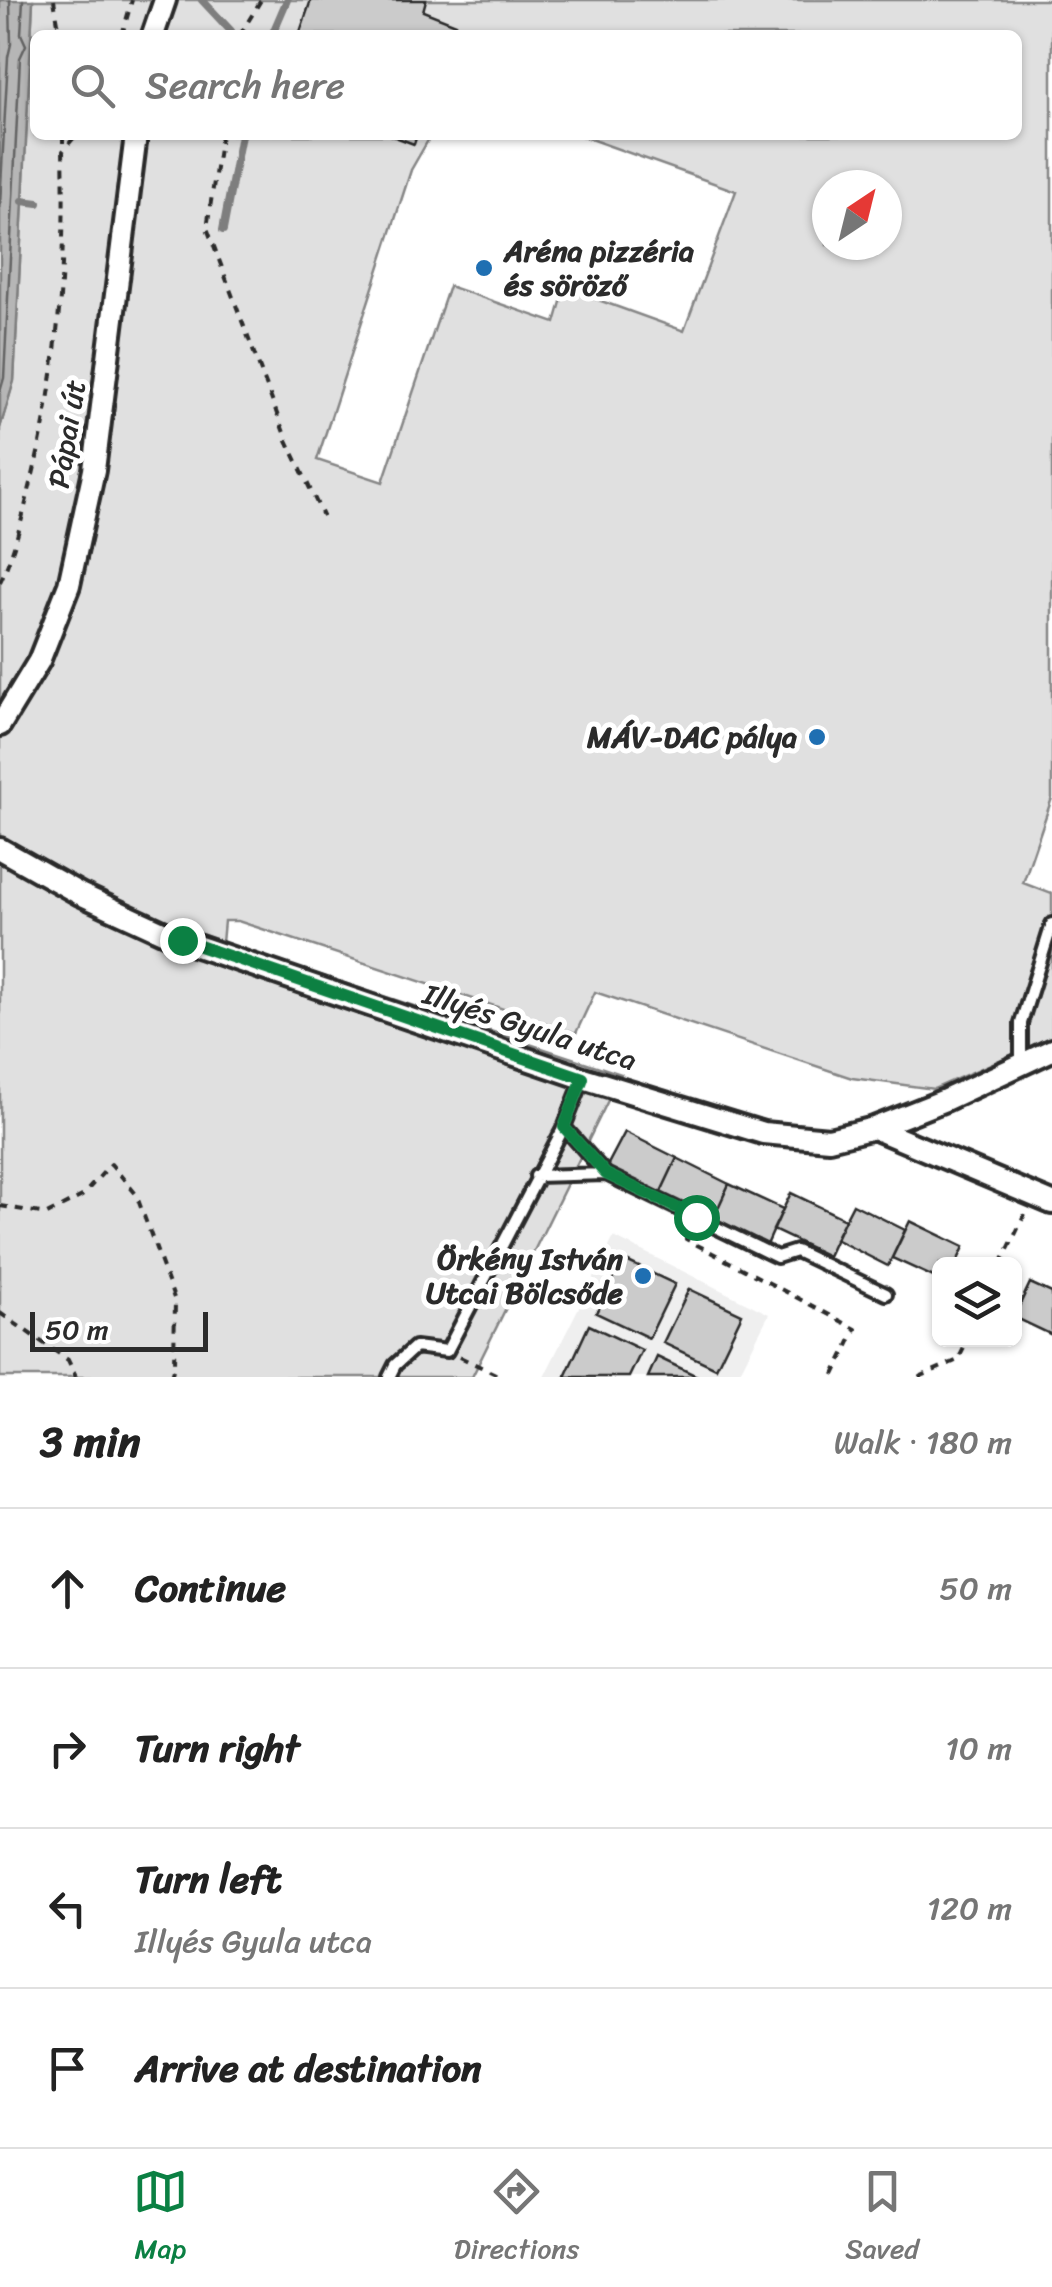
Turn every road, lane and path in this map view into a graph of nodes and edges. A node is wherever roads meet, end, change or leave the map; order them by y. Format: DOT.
graph roads {
  1 [pos="54,0"];
  2 [pos="132,0"];
  3 [pos="165,0"];
  4 [pos="261,0"];
  5 [pos="59,30"];
  6 [pos="123,30"];
  7 [pos="155,30"];
  8 [pos="243,30"];
  9 [pos="63,140"];
  10 [pos="72,140"];
  11 [pos="135,140"];
  12 [pos="220,140"];
  13 [pos="63,151"];
  14 [pos="322,516"];
  15 [pos="0,582"];
  16 [pos="0,725"];
  17 [pos="0,849"];
  18 [pos="1052,924"];
  19 [pos="1052,1050"];
  20 [pos="1022,1064"];
  21 [pos="583,1078"];
  22 [pos="564,1127"];
  23 [pos="874,1128"];
  24 [pos="606,1174"];
  25 [pos="536,1176"];
  26 [pos="1043,1199"];
  27 [pos="0,1206"];
  28 [pos="696,1217"];
  29 [pos="1006,1257"];
  30 [pos="886,1294"];
  31 [pos="0,1313"];
  32 [pos="964,1347"];
  33 [pos="446,1351"];
  34 [pos="76,1377"];
  35 [pos="170,1377"];
  36 [pos="389,1377"];
  37 [pos="502,1377"];
  38 [pos="833,1377"];
  39 [pos="919,1377"];
  1 -- 5 [label="path"];
  2 -- 6 [label="path"];
  3 -- 7 [label="street"];
  4 -- 8 [label="path"];
  9 -- 13 [label="path"];
  10 -- 13 [label="path"];
  11 -- 16 [label="street, Pápai út"];
  12 -- 14 [label="path"];
  13 -- 15 [label="path"];
  17 -- 21 [label="street, Illyés Gyula utca"];
  18 -- 20 [label="lane"];
  19 -- 20 [label="street, Illyés Gyula utca"];
  20 -- 23 [label="street, Illyés Gyula utca"];
  21 -- 22 [label="lane"];
  21 -- 23 [label="street, Illyés Gyula utca"];
  22 -- 24 [label="lane"];
  22 -- 25 [label="lane"];
  23 -- 26 [label="street"];
  24 -- 25 [label="lane"];
  24 -- 28 [label="lane"];
  25 -- 33 [label="lane"];
  26 -- 29 [label="path"];
  27 -- 35 [label="path"];
  28 -- 30 [label="lane"];
  28 -- 38 [label="path"];
  31 -- 34 [label="path"];
  32 -- 39 [label="path"];
  33 -- 36 [label="lane"];
  33 -- 37 [label="path"];
}
